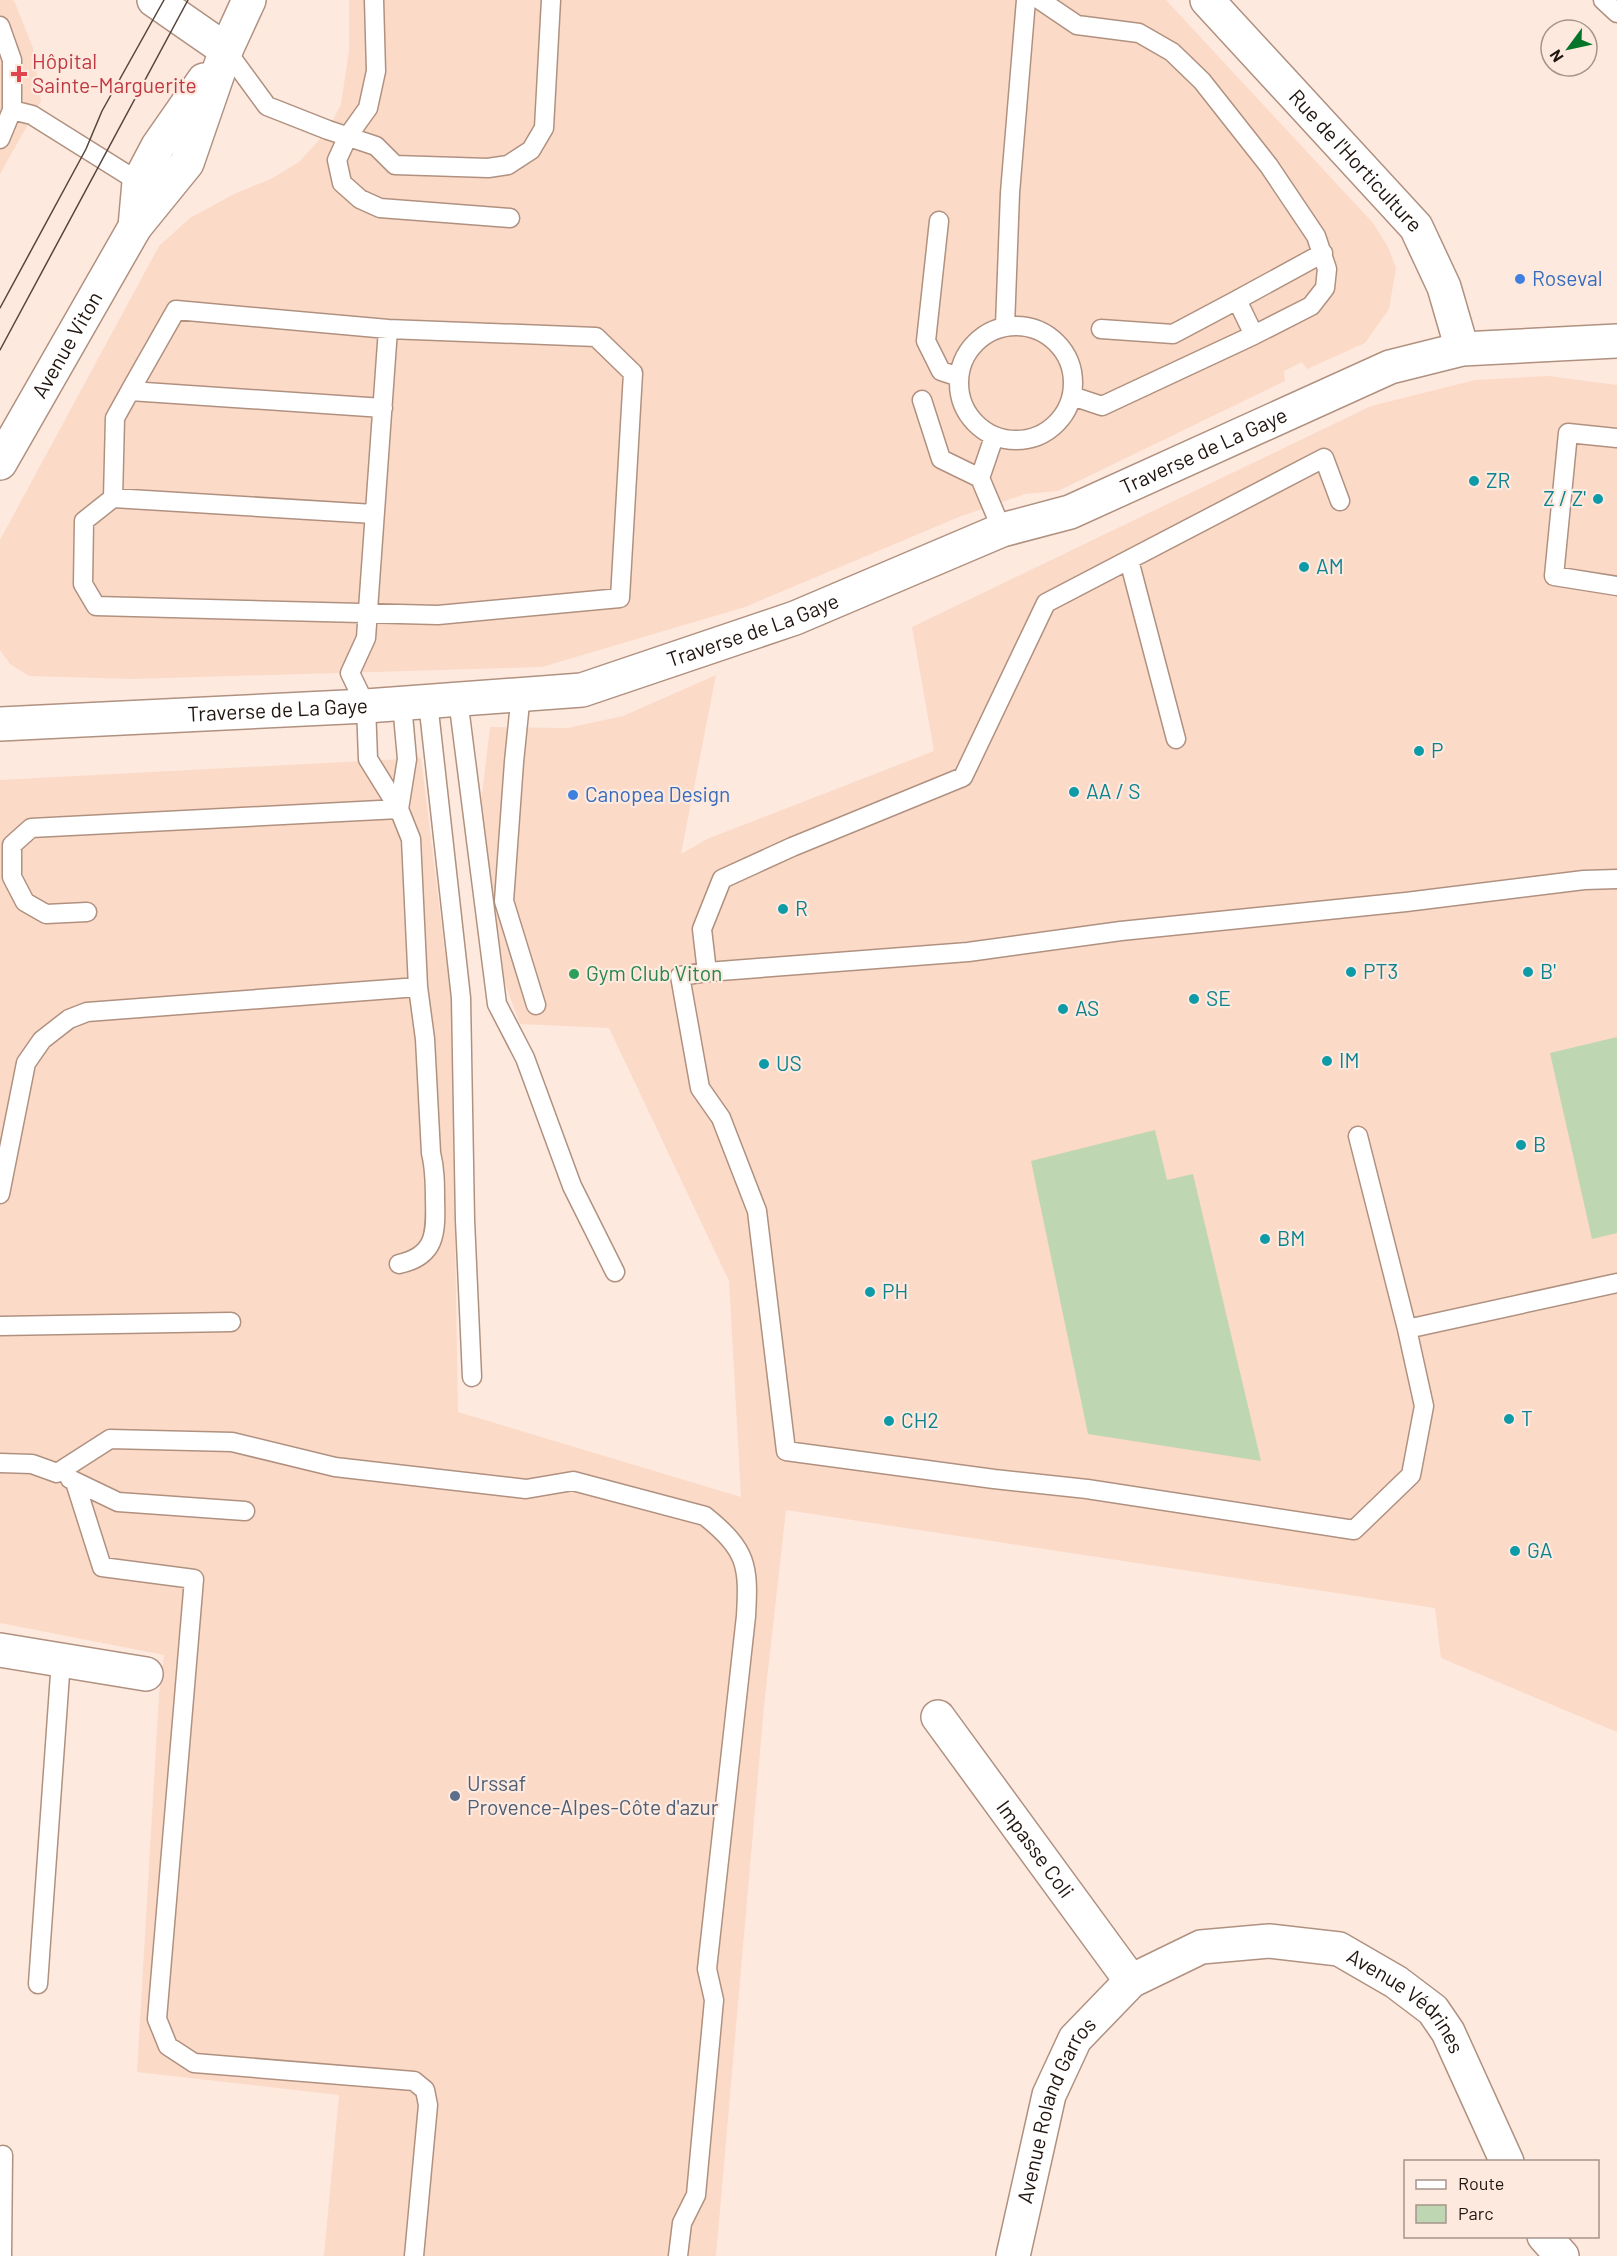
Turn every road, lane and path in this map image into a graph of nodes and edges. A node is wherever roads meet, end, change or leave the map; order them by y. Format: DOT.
graph roads {
  1 [pos="154,0"];
  2 [pos="249,0"];
  3 [pos="374,0"];
  4 [pos="551,0"];
  5 [pos="1026,0"];
  6 [pos="1040,0"];
  7 [pos="1207,0"];
  8 [pos="1603,0"];
  9 [pos="1617,14"];
  10 [pos="0,26"];
  11 [pos="226,50"];
  12 [pos="12,110"];
  13 [pos="348,136"];
  14 [pos="0,139"];
  15 [pos="139,182"];
  16 [pos="510,218"];
  17 [pos="939,221"];
  18 [pos="135,227"];
  19 [pos="1323,253"];
  20 [pos="1237,300"];
  21 [pos="1005,326"];
  22 [pos="388,329"];
  23 [pos="1101,329"];
  24 [pos="1254,336"];
  25 [pos="1617,341"];
  26 [pos="1462,349"];
  27 [pos="959,377"];
  28 [pos="130,391"];
  29 [pos="1072,396"];
  30 [pos="922,400"];
  31 [pos="383,408"];
  32 [pos="994,436"];
  33 [pos="1617,438"];
  34 [pos="0,463"];
  35 [pos="980,478"];
  36 [pos="113,498"];
  37 [pos="1340,501"];
  38 [pos="374,514"];
  39 [pos="1002,530"];
  40 [pos="1129,560"];
  41 [pos="1617,586"];
  42 [pos="367,614"];
  43 [pos="521,693"];
  44 [pos="429,702"];
  45 [pos="366,706"];
  46 [pos="0,724"];
  47 [pos="1176,739"];
  48 [pos="399,809"];
  49 [pos="1617,879"];
  50 [pos="87,912"];
  51 [pos="707,972"];
  52 [pos="418,987"];
  53 [pos="536,1005"];
  54 [pos="1358,1136"];
  55 [pos="0,1194"];
  56 [pos="399,1264"];
  57 [pos="615,1272"];
  58 [pos="1617,1283"];
  59 [pos="231,1322"];
  60 [pos="0,1326"];
  61 [pos="1407,1329"];
  62 [pos="471,1377"];
  63 [pos="0,1462"];
  64 [pos="57,1473"];
  65 [pos="75,1482"];
  66 [pos="245,1511"];
  67 [pos="0,1650"];
  68 [pos="62,1660"];
  69 [pos="146,1674"];
  70 [pos="938,1717"];
  71 [pos="1131,1981"];
  72 [pos="38,1984"];
  73 [pos="3,2155"];
  74 [pos="1506,2160"];
  75 [pos="1546,2238"];
  76 [pos="2,2256"];
  77 [pos="414,2256"];
  78 [pos="678,2256"];
  79 [pos="1013,2256"];
  80 [pos="1562,2256"];
  1 -- 11 [label="street"];
  2 -- 11 [label="street"];
  3 -- 13 [label="lane"];
  4 -- 13 [label="lane"];
  5 -- 21 [label="lane"];
  6 -- 19 [label="lane"];
  7 -- 26 [label="street, Rue de l'Horticulture"];
  8 -- 9 [label="lane"];
  10 -- 12 [label="lane"];
  11 -- 13 [label="lane"];
  11 -- 15 [label="street, Avenue Viton"];
  11 -- 18 [label="street, Avenue Viton"];
  12 -- 14 [label="lane"];
  12 -- 15 [label="lane"];
  13 -- 16 [label="lane"];
  15 -- 18 [label="street, Avenue Viton"];
  17 -- 27 [label="lane"];
  18 -- 34 [label="street, Avenue Viton"];
  19 -- 20 [label="lane"];
  19 -- 24 [label="lane"];
  20 -- 23 [label="lane"];
  20 -- 24 [label="lane"];
  21 -- 27 [label="lane"];
  21 -- 29 [label="lane"];
  22 -- 28 [label="lane"];
  22 -- 31 [label="lane"];
  22 -- 42 [label="lane"];
  24 -- 29 [label="lane"];
  25 -- 26 [label="street"];
  26 -- 39 [label="street, Traverse de La Gaye"];
  27 -- 32 [label="lane"];
  28 -- 31 [label="lane"];
  28 -- 36 [label="lane"];
  29 -- 32 [label="lane"];
  30 -- 35 [label="lane"];
  31 -- 38 [label="lane"];
  32 -- 35 [label="lane"];
  33 -- 41 [label="lane"];
  35 -- 39 [label="lane"];
  36 -- 38 [label="lane"];
  36 -- 42 [label="lane"];
  37 -- 40 [label="lane"];
  38 -- 42 [label="lane"];
  39 -- 43 [label="street, Traverse de La Gaye"];
  40 -- 47 [label="lane"];
  40 -- 51 [label="lane"];
  42 -- 45 [label="lane"];
  43 -- 44 [label="street, Traverse de La Gaye"];
  43 -- 53 [label="lane"];
  44 -- 45 [label="street, Traverse de La Gaye"];
  44 -- 48 [label="lane"];
  44 -- 57 [label="lane"];
  44 -- 62 [label="lane"];
  45 -- 46 [label="street, Traverse de La Gaye"];
  45 -- 48 [label="lane"];
  48 -- 50 [label="lane"];
  48 -- 52 [label="lane"];
  49 -- 51 [label="lane"];
  51 -- 61 [label="lane"];
  52 -- 55 [label="lane"];
  52 -- 56 [label="lane"];
  54 -- 61 [label="lane"];
  58 -- 61 [label="lane"];
  59 -- 60 [label="lane"];
  63 -- 64 [label="lane"];
  64 -- 65 [label="lane"];
  64 -- 78 [label="lane"];
  65 -- 66 [label="lane"];
  65 -- 77 [label="lane"];
  67 -- 68 [label="street"];
  68 -- 69 [label="street"];
  68 -- 72 [label="lane"];
  70 -- 71 [label="street, Impasse Coli"];
  71 -- 74 [label="street, Avenue Védrines"];
  71 -- 79 [label="street, Avenue Roland Garros"];
  73 -- 76 [label="lane"];
  75 -- 80 [label="street"];
}
